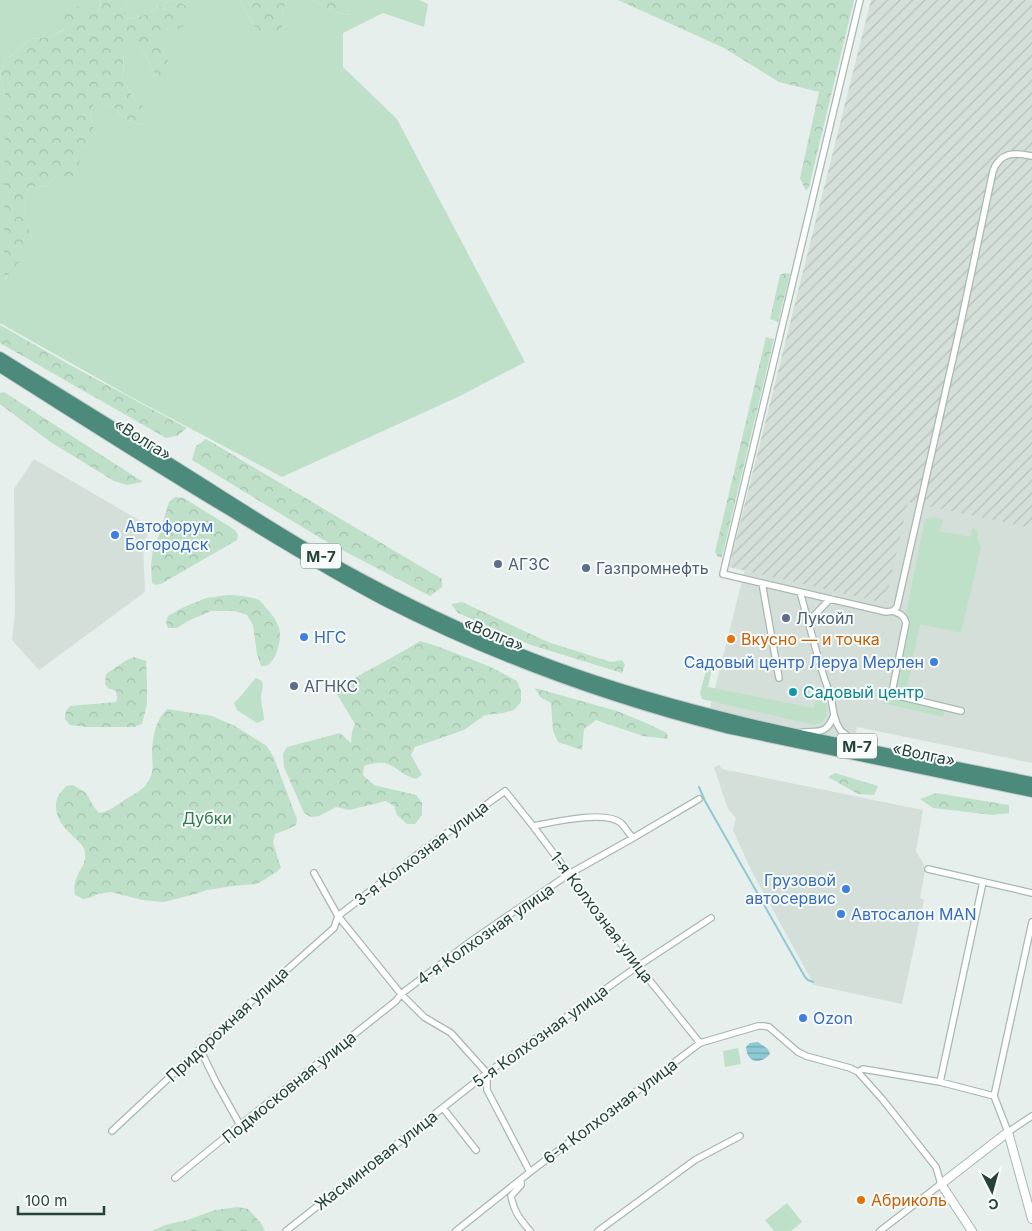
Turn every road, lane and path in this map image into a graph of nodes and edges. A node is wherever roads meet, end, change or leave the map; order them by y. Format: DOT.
graph roads {
  1 [pos="860,0"];
  2 [pos="1032,156"];
  3 [pos="0,357"];
  4 [pos="0,367"];
  5 [pos="762,583"];
  6 [pos="800,592"];
  7 [pos="830,599"];
  8 [pos="894,611"];
  9 [pos="808,622"];
  10 [pos="779,678"];
  11 [pos="961,711"];
  12 [pos="834,715"];
  13 [pos="793,733"];
  14 [pos="884,752"];
  15 [pos="1032,782"];
  16 [pos="505,791"];
  17 [pos="1032,792"];
  18 [pos="700,799"];
  19 [pos="533,826"];
  20 [pos="633,838"];
  21 [pos="928,869"];
  22 [pos="314,873"];
  23 [pos="569,874"];
  24 [pos="984,882"];
  25 [pos="1032,894"];
  26 [pos="338,916"];
  27 [pos="711,918"];
  28 [pos="1032,922"];
  29 [pos="638,966"];
  30 [pos="401,994"];
  31 [pos="700,1043"];
  32 [pos="200,1049"];
  33 [pos="487,1072"];
  34 [pos="858,1072"];
  35 [pos="940,1082"];
  36 [pos="994,1096"];
  37 [pos="442,1108"];
  38 [pos="1032,1116"];
  39 [pos="240,1125"];
  40 [pos="112,1131"];
  41 [pos="1008,1132"];
  42 [pos="740,1136"];
  43 [pos="476,1150"];
  44 [pos="530,1172"];
  45 [pos="175,1178"];
  46 [pos="521,1180"];
  47 [pos="941,1184"];
  48 [pos="1032,1219"];
  49 [pos="286,1231"];
  50 [pos="456,1231"];
  51 [pos="530,1231"];
  52 [pos="598,1231"];
  53 [pos="880,1231"];
  54 [pos="972,1231"];
  1 -- 5 [label="street"];
  2 -- 8 [label="street"];
  3 -- 13 [label="highway, «Волга» / М-7"];
  4 -- 17 [label="highway, «Волга» / М-7"];
  5 -- 6 [label="street"];
  5 -- 10 [label="street"];
  6 -- 7 [label="street"];
  6 -- 9 [label="street"];
  7 -- 8 [label="street"];
  7 -- 9 [label="street"];
  8 -- 11 [label="street"];
  9 -- 12 [label="street"];
  12 -- 13 [label="street"];
  12 -- 14 [label="street"];
  13 -- 14 [label="highway, «Волга» / М-7"];
  14 -- 15 [label="highway, «Волга» / М-7"];
  16 -- 19 [label="street, 1-я Колхозная улица"];
  16 -- 26 [label="street, 3-я Колхозная улица"];
  18 -- 20 [label="street, 4-я Колхозная улица"];
  19 -- 20 [label="street"];
  19 -- 23 [label="street, 1-я Колхозная улица"];
  20 -- 23 [label="street, 4-я Колхозная улица"];
  21 -- 24 [label="street"];
  22 -- 26 [label="street"];
  23 -- 29 [label="street, 1-я Колхозная улица"];
  23 -- 30 [label="street, 4-я Колхозная улица"];
  24 -- 25 [label="street"];
  24 -- 35 [label="street"];
  26 -- 30 [label="street"];
  26 -- 32 [label="street, Придорожная улица"];
  27 -- 29 [label="street, 5-я Колхозная улица"];
  28 -- 36 [label="street"];
  29 -- 31 [label="street, 1-я Колхозная улица"];
  29 -- 33 [label="street, 5-я Колхозная улица"];
  30 -- 33 [label="street"];
  30 -- 39 [label="street, Подмосковная улица"];
  31 -- 34 [label="street"];
  31 -- 44 [label="street, 6-я Колхозная улица"];
  32 -- 39 [label="street"];
  32 -- 40 [label="street, Придорожная улица"];
  33 -- 37 [label="street, 5-я Колхозная улица"];
  33 -- 44 [label="street"];
  34 -- 35 [label="street"];
  34 -- 47 [label="street"];
  35 -- 36 [label="street"];
  36 -- 41 [label="street"];
  37 -- 43 [label="street"];
  37 -- 49 [label="street, Жасминовая улица"];
  38 -- 41 [label="street"];
  39 -- 45 [label="street, Подмосковная улица"];
  41 -- 47 [label="street"];
  41 -- 48 [label="street"];
  42 -- 52 [label="street"];
  44 -- 46 [label="street, 6-я Колхозная улица"];
  46 -- 50 [label="street, 6-я Колхозная улица"];
  46 -- 51 [label="street"];
  47 -- 53 [label="street"];
  47 -- 54 [label="street"];
}
